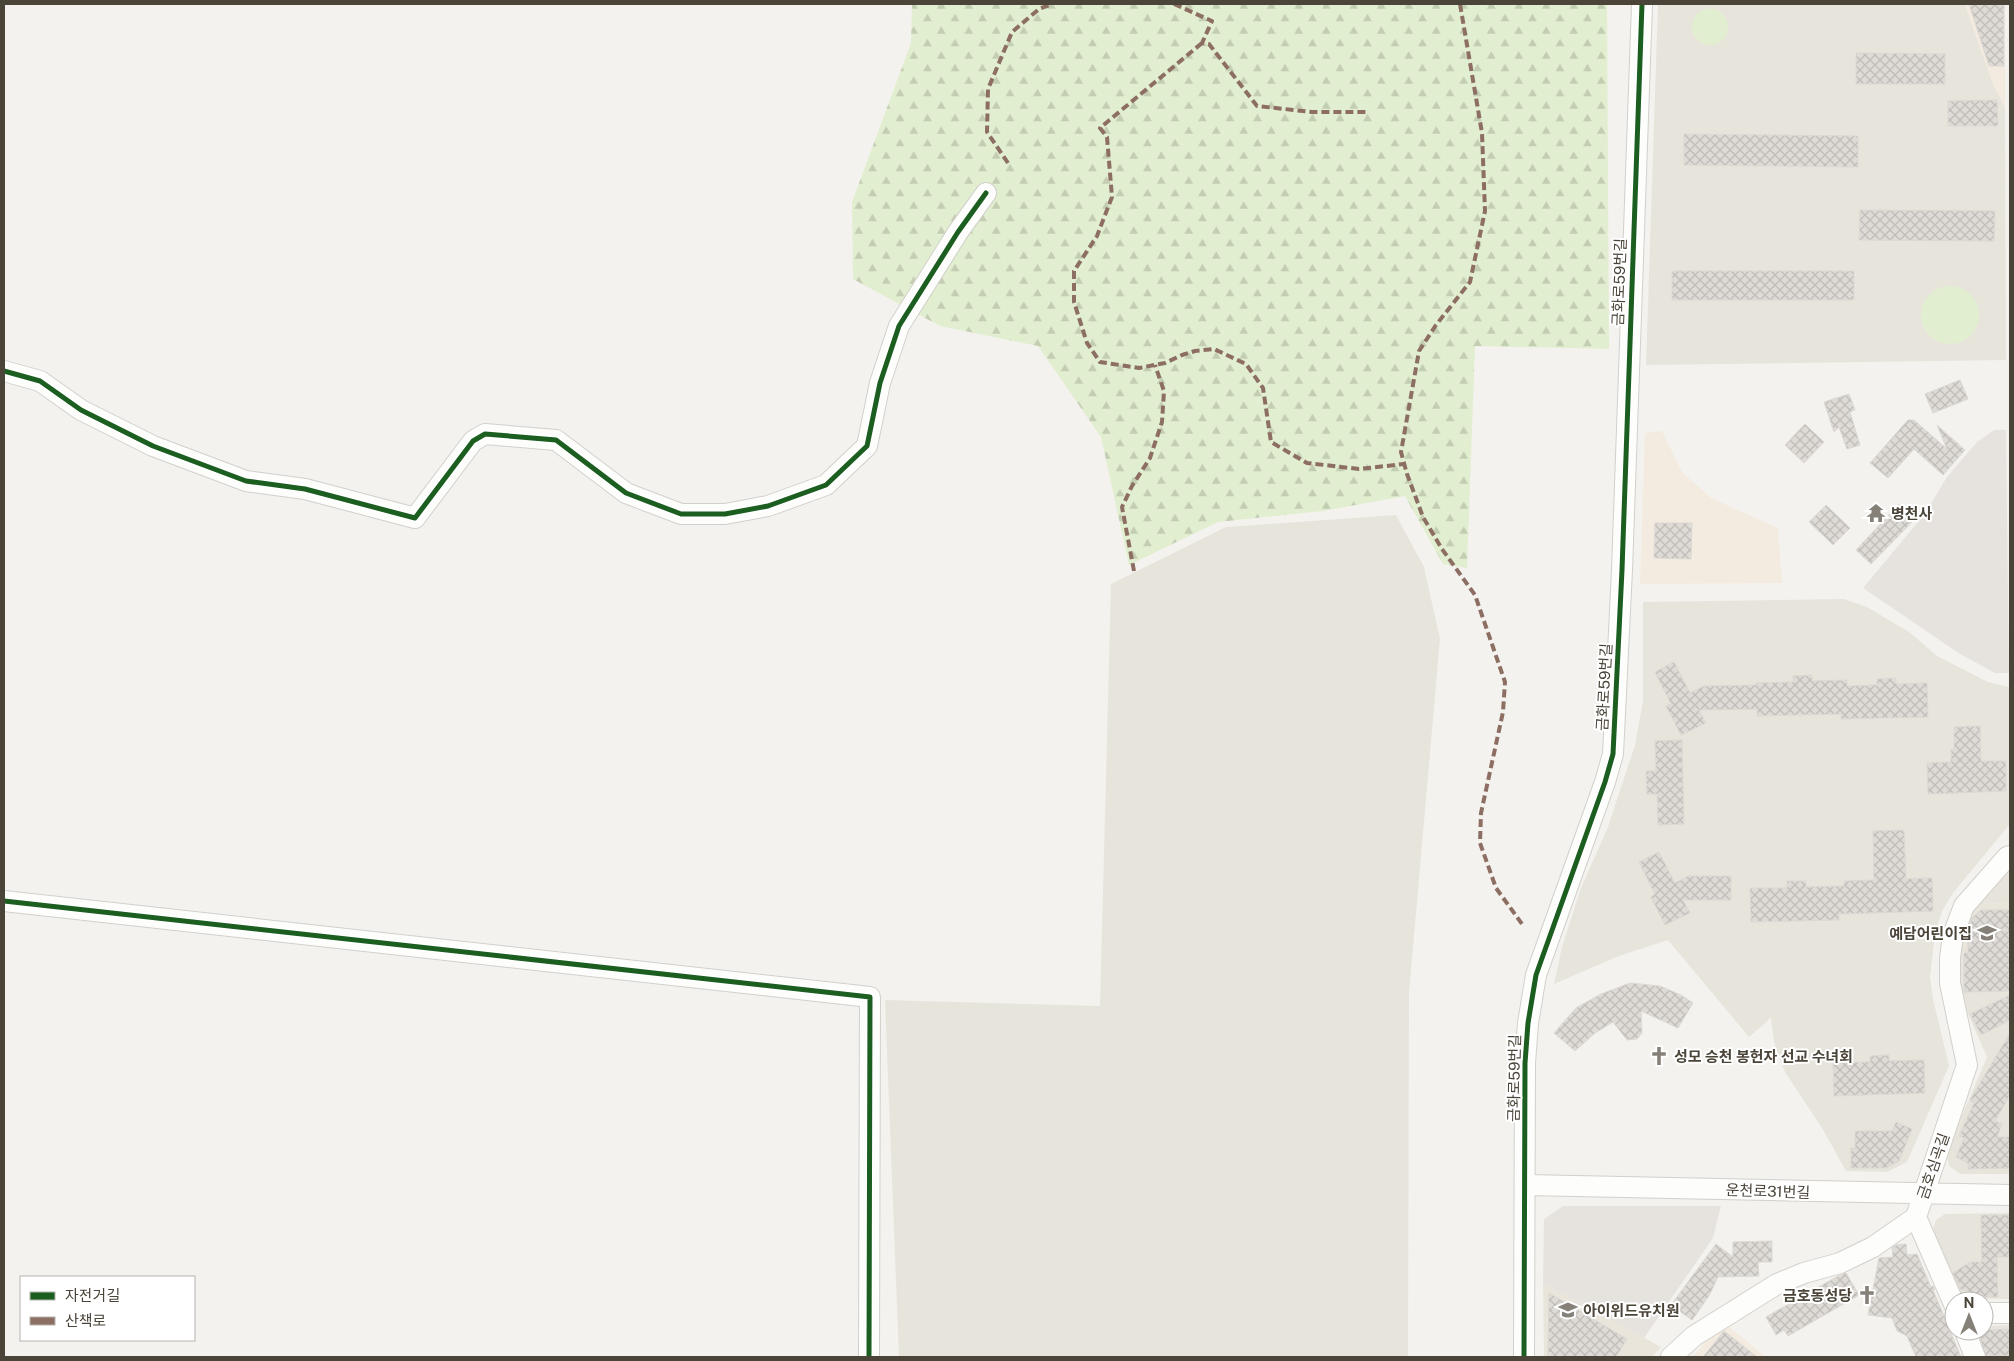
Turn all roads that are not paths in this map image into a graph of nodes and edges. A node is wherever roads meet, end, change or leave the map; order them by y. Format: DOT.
graph roads {
  1 [pos="1642,4"];
  2 [pos="986,193"];
  3 [pos="4,370"];
  4 [pos="2010,856"];
  5 [pos="4,901"];
  6 [pos="1526,1185"];
  7 [pos="1923,1195"];
  8 [pos="2010,1195"];
  9 [pos="1916,1217"];
  10 [pos="1948,1291"];
  11 [pos="1994,1313"];
  12 [pos="2010,1313"];
  13 [pos="1969,1341"];
  14 [pos="869,1357"];
  15 [pos="1524,1357"];
  16 [pos="1670,1357"];
  17 [pos="1975,1357"];
  1 -- 6 [label="street, 금화로59번길"];
  2 -- 3 [label="street"];
  4 -- 7 [label="street, 금호심곡길"];
  5 -- 14 [label="street"];
  6 -- 7 [label="street, 운천로31번길"];
  6 -- 15 [label="street, 금화로59번길"];
  7 -- 8 [label="street, 운천로31번길"];
  7 -- 9 [label="street, 금호심곡길"];
  9 -- 10 [label="street"];
  9 -- 16 [label="street, 금호심곡길"];
  11 -- 12 [label="street"];
  13 -- 17 [label="street"];
}
